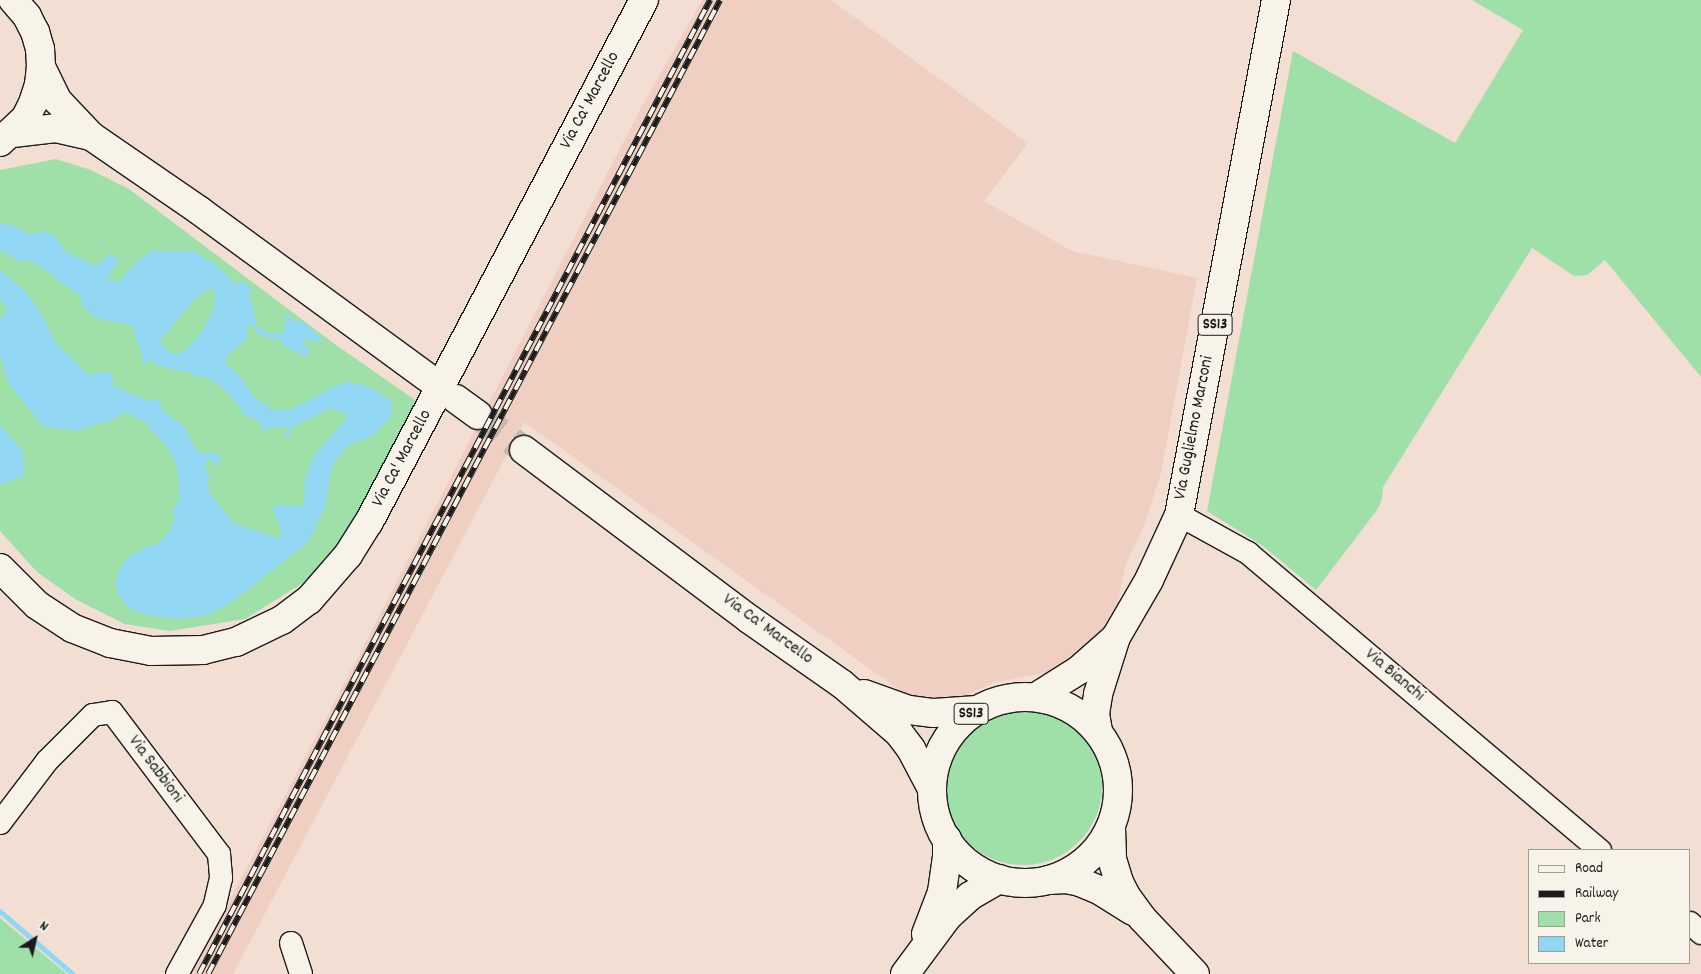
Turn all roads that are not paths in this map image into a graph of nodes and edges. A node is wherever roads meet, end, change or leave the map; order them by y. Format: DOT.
graph roads {
  1 [pos="13,0"];
  2 [pos="644,0"];
  3 [pos="1276,0"];
  4 [pos="41,67"];
  5 [pos="91,136"];
  6 [pos="6,138"];
  7 [pos="428,378"];
  8 [pos="456,399"];
  9 [pos="478,415"];
  10 [pos="524,450"];
  11 [pos="1179,515"];
  12 [pos="0,568"];
  13 [pos="1116,637"];
  14 [pos="842,684"];
  15 [pos="1036,697"];
  16 [pos="977,710"];
  17 [pos="1098,731"];
  18 [pos="932,789"];
  19 [pos="0,823"];
  20 [pos="1111,828"];
  21 [pos="947,839"];
  22 [pos="1599,849"];
  23 [pos="1000,879"];
  24 [pos="1047,880"];
  25 [pos="1142,918"];
  26 [pos="1691,924"];
  27 [pos="1701,932"];
  28 [pos="291,943"];
  29 [pos="911,965"];
  30 [pos="177,974"];
  31 [pos="301,974"];
  32 [pos="1195,974"];
  1 -- 4 [label="main road"];
  2 -- 12 [label="main road, Via Ca' Marcello"];
  3 -- 11 [label="main road, Via Guglielmo Marconi / SS13"];
  4 -- 5 [label="main road"];
  4 -- 6 [label="main road"];
  5 -- 6 [label="main road"];
  5 -- 7 [label="main road"];
  8 -- 9 [label="main road"];
  10 -- 14 [label="main road, Via Ca' Marcello"];
  11 -- 13 [label="main road, Via Guglielmo Marconi / SS13"];
  11 -- 22 [label="street, Via Bianchi"];
  13 -- 15 [label="main road, Via Guglielmo Marconi / SS13"];
  13 -- 17 [label="main road, Via Guglielmo Marconi / SS13"];
  14 -- 16 [label="main road"];
  14 -- 18 [label="main road"];
  15 -- 16 [label="main road, Via Guglielmo Marconi / SS13"];
  15 -- 17 [label="main road, Via Guglielmo Marconi / SS13"];
  16 -- 18 [label="main road, Via Guglielmo Marconi / SS13"];
  17 -- 20 [label="main road, Via Guglielmo Marconi / SS13"];
  18 -- 21 [label="main road, Via Guglielmo Marconi / SS13"];
  19 -- 30 [label="street, Via Sabbioni"];
  20 -- 24 [label="main road, Via Guglielmo Marconi / SS13"];
  20 -- 25 [label="main road"];
  21 -- 23 [label="main road, Via Guglielmo Marconi / SS13"];
  21 -- 29 [label="main road, Via Guglielmo Marconi / SS13"];
  23 -- 24 [label="main road, Via Guglielmo Marconi / SS13"];
  23 -- 29 [label="main road, Via Guglielmo Marconi / SS13"];
  24 -- 25 [label="main road"];
  25 -- 32 [label="main road"];
  26 -- 27 [label="street"];
  28 -- 31 [label="street"];
}
